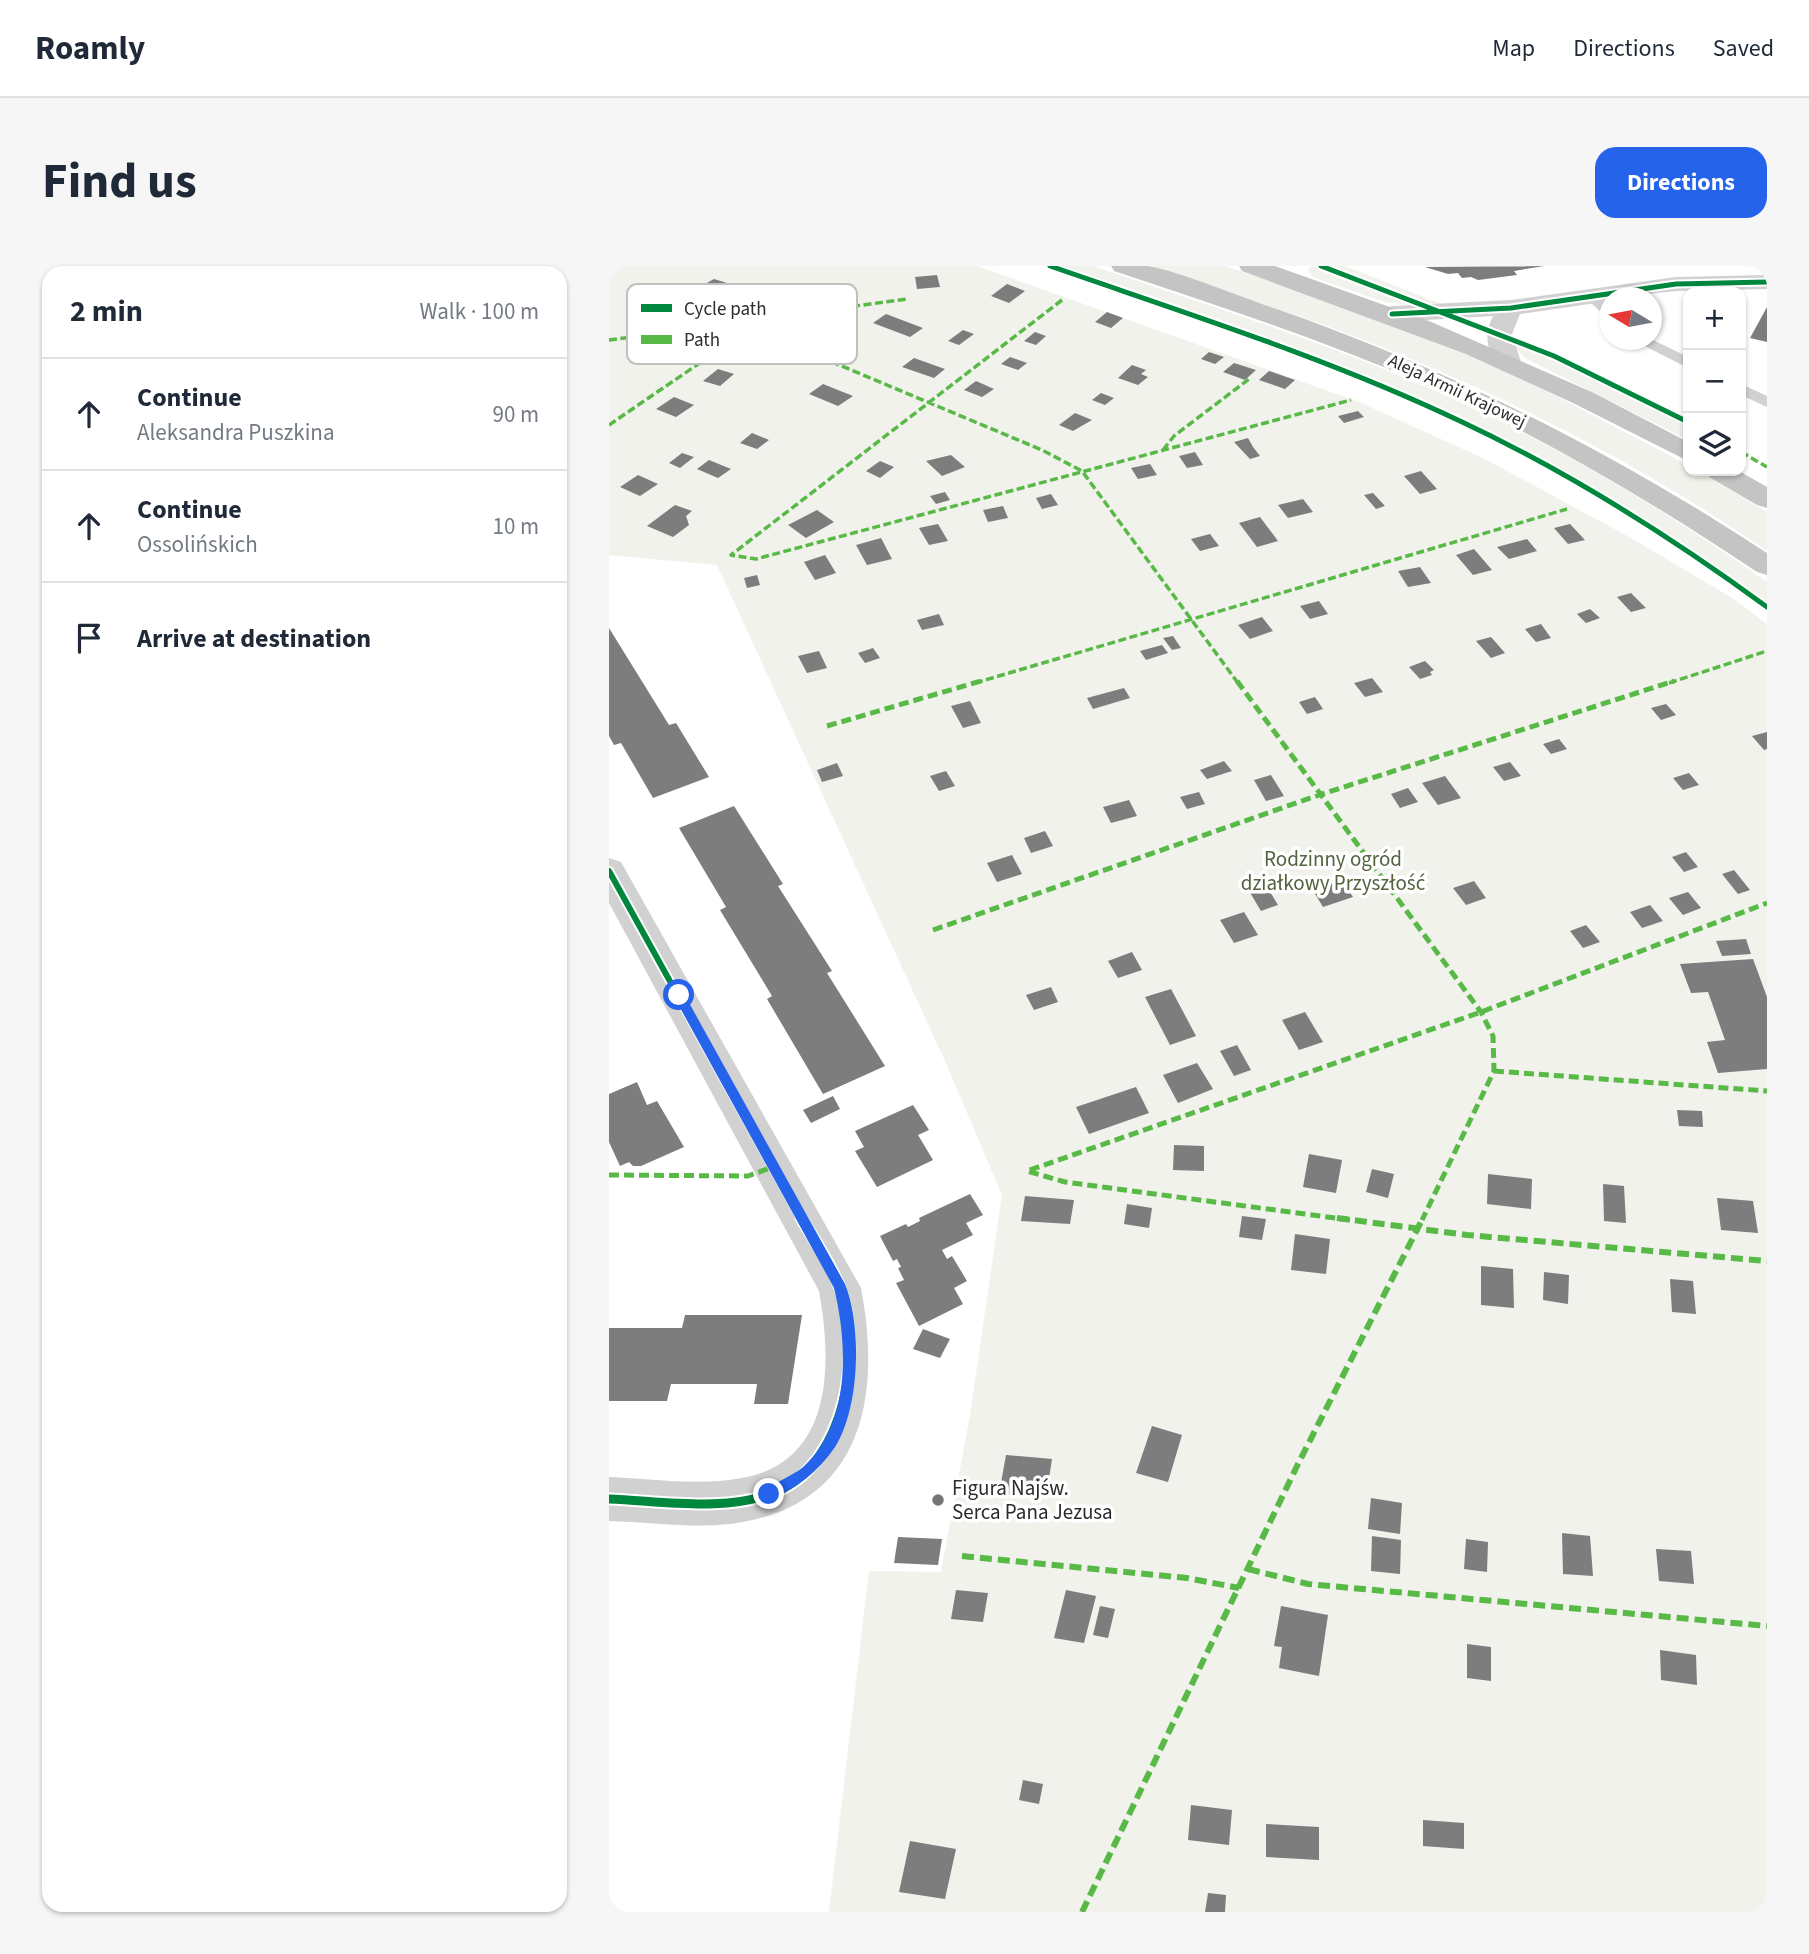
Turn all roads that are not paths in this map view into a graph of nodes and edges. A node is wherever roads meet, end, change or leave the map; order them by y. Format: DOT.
graph roads {
  1 [pos="1123,266"];
  2 [pos="1251,266"];
  3 [pos="1767,282"];
  4 [pos="1590,296"];
  5 [pos="1599,305"];
  6 [pos="1511,308"];
  7 [pos="1392,314"];
  8 [pos="1661,350"];
  9 [pos="1683,361"];
  10 [pos="1508,362"];
  11 [pos="1746,392"];
  12 [pos="1767,402"];
  13 [pos="1683,450"];
  14 [pos="1728,476"];
  15 [pos="1767,499"];
  16 [pos="1767,566"];
  17 [pos="609,871"];
  18 [pos="609,1499"];
  1 -- 16 [label="main road, Aleja Armii Krajowej"];
  2 -- 7 [label="main road"];
  3 -- 4 [label="street"];
  4 -- 5 [label="lane"];
  4 -- 6 [label="street"];
  6 -- 7 [label="street"];
  6 -- 10 [label="street"];
  7 -- 10 [label="main road"];
  8 -- 9 [label="lane"];
  10 -- 13 [label="main road"];
  11 -- 12 [label="lane"];
  14 -- 15 [label="main road"];
  17 -- 18 [label="street"];
}
